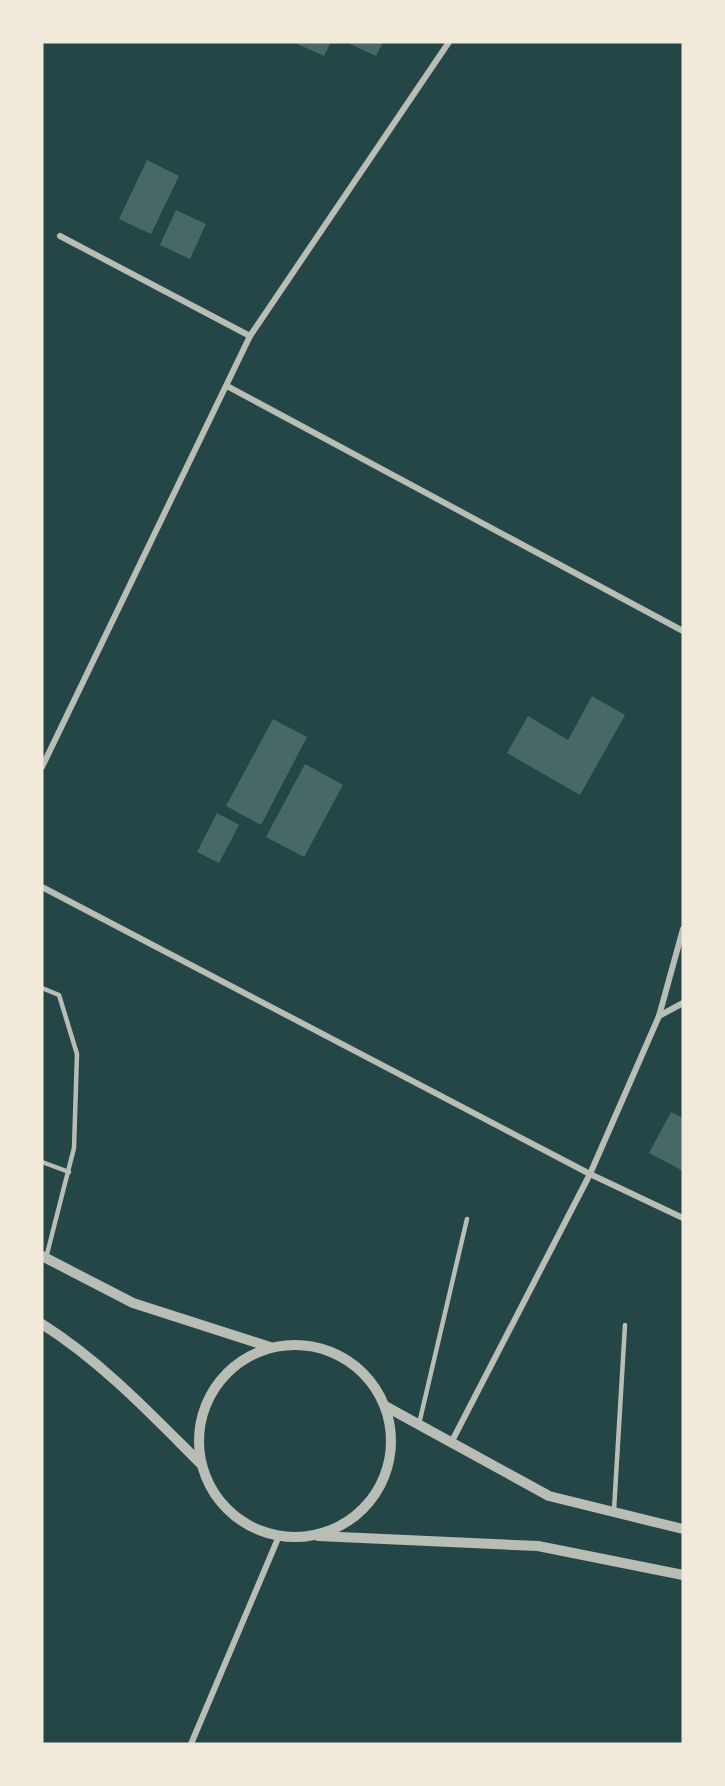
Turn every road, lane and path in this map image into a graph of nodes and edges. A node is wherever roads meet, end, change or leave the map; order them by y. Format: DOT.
graph roads {
  1 [pos="448,42"];
  2 [pos="60,236"];
  3 [pos="250,336"];
  4 [pos="227,386"];
  5 [pos="683,631"];
  6 [pos="42,767"];
  7 [pos="42,887"];
  8 [pos="683,929"];
  9 [pos="42,988"];
  10 [pos="683,1003"];
  11 [pos="659,1016"];
  12 [pos="42,1162"];
  13 [pos="69,1172"];
  14 [pos="590,1174"];
  15 [pos="683,1218"];
  16 [pos="467,1220"];
  17 [pos="44,1257"];
  18 [pos="42,1324"];
  19 [pos="625,1325"];
  20 [pos="270,1347"];
  21 [pos="385,1406"];
  22 [pos="419,1424"];
  23 [pos="451,1443"];
  24 [pos="201,1464"];
  25 [pos="614,1513"];
  26 [pos="683,1529"];
  27 [pos="314,1535"];
  28 [pos="279,1536"];
  29 [pos="683,1575"];
  30 [pos="191,1744"];
  1 -- 3 [label="street"];
  2 -- 3 [label="street"];
  3 -- 4 [label="street"];
  4 -- 5 [label="street"];
  4 -- 6 [label="street"];
  7 -- 14 [label="street"];
  8 -- 11 [label="street"];
  9 -- 13 [label="lane"];
  10 -- 11 [label="street"];
  11 -- 14 [label="street"];
  12 -- 13 [label="lane"];
  13 -- 17 [label="lane"];
  14 -- 15 [label="street"];
  14 -- 23 [label="street"];
  16 -- 22 [label="lane"];
  17 -- 20 [label="street"];
  18 -- 24 [label="street"];
  19 -- 25 [label="lane"];
  20 -- 21 [label="street"];
  20 -- 24 [label="street"];
  21 -- 22 [label="street"];
  21 -- 27 [label="street"];
  22 -- 23 [label="street"];
  23 -- 25 [label="street"];
  24 -- 28 [label="street"];
  25 -- 26 [label="street"];
  27 -- 28 [label="street"];
  27 -- 29 [label="street"];
  28 -- 30 [label="street"];
}
